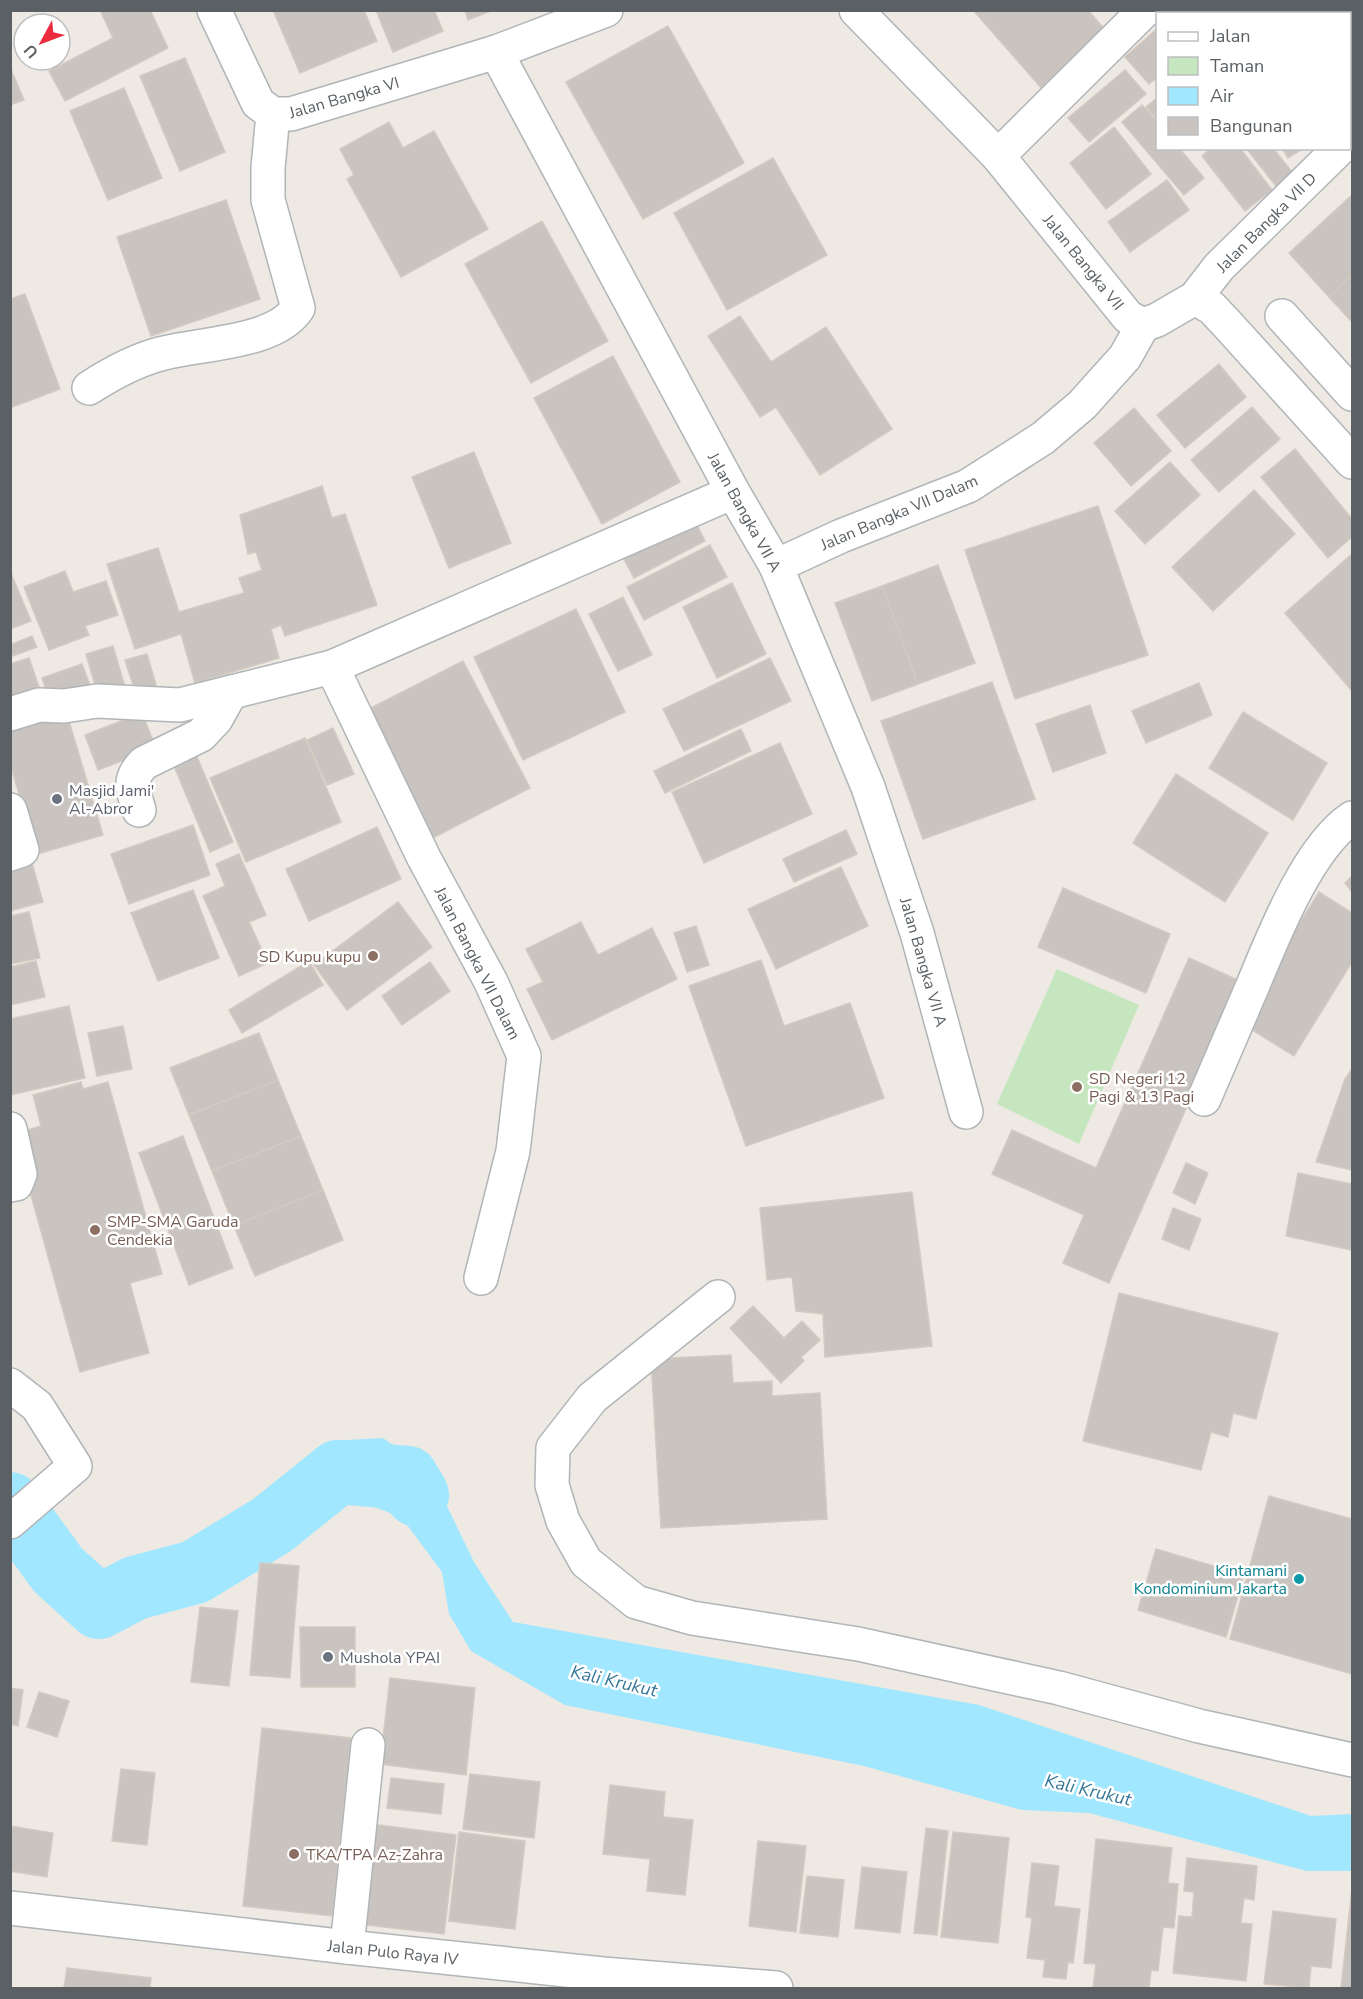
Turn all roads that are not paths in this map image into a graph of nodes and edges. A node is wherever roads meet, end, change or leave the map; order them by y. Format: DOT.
graph roads {
  1 [pos="214,10"];
  2 [pos="606,10"];
  3 [pos="856,10"];
  4 [pos="1145,10"];
  5 [pos="496,51"];
  6 [pos="273,114"];
  7 [pos="1338,150"];
  8 [pos="998,156"];
  9 [pos="1195,298"];
  10 [pos="1282,316"];
  11 [pos="1143,325"];
  12 [pos="89,388"];
  13 [pos="1353,394"];
  14 [pos="1353,462"];
  15 [pos="734,492"];
  16 [pos="776,566"];
  17 [pos="332,667"];
  18 [pos="231,692"];
  19 [pos="10,714"];
  20 [pos="10,810"];
  21 [pos="139,810"];
  22 [pos="1353,818"];
  23 [pos="10,854"];
  24 [pos="1204,1099"];
  25 [pos="966,1112"];
  26 [pos="10,1129"];
  27 [pos="10,1185"];
  28 [pos="481,1278"];
  29 [pos="718,1297"];
  30 [pos="10,1385"];
  31 [pos="11,1522"];
  32 [pos="368,1745"];
  33 [pos="1353,1760"];
  34 [pos="10,1908"];
  35 [pos="347,1947"];
  36 [pos="602,1981"];
  37 [pos="776,1989"];
  1 -- 6 [label="street, Jalan Bangka VI"];
  2 -- 5 [label="street"];
  3 -- 8 [label="street, Jalan Bangka VII"];
  4 -- 8 [label="street"];
  5 -- 6 [label="street, Jalan Bangka VI"];
  5 -- 15 [label="street, Jalan Bangka VII A"];
  6 -- 12 [label="street"];
  7 -- 9 [label="street, Jalan Bangka VII D"];
  8 -- 11 [label="street, Jalan Bangka VII"];
  9 -- 11 [label="street"];
  9 -- 14 [label="street"];
  10 -- 13 [label="street"];
  11 -- 16 [label="street, Jalan Bangka VII Dalam"];
  15 -- 16 [label="street, Jalan Bangka VII A"];
  15 -- 17 [label="street"];
  16 -- 25 [label="street, Jalan Bangka VII A"];
  17 -- 18 [label="street"];
  17 -- 28 [label="street, Jalan Bangka VII Dalam"];
  18 -- 19 [label="street"];
  18 -- 21 [label="street"];
  20 -- 23 [label="street"];
  22 -- 24 [label="street"];
  26 -- 27 [label="street"];
  29 -- 33 [label="street"];
  30 -- 31 [label="street"];
  32 -- 35 [label="street"];
  34 -- 35 [label="street, Jalan Pulo Raya IV"];
  35 -- 36 [label="street, Jalan Pulo Raya IV"];
  36 -- 37 [label="street, Jalan Pulo Raya IV"];
}
